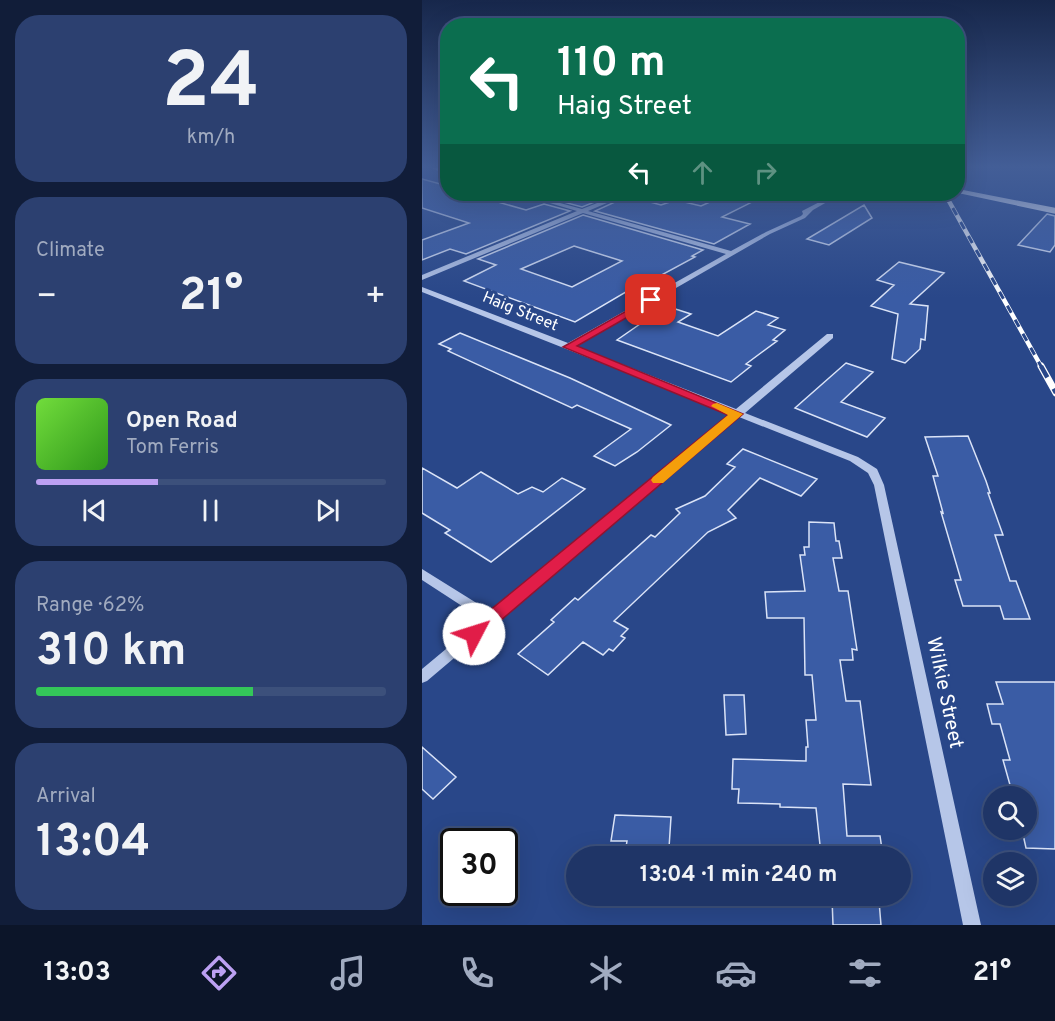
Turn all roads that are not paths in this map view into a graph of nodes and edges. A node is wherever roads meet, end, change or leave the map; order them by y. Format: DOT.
graph roads {
  1 [pos="582,211"];
  2 [pos="809,211"];
  3 [pos="733,254"];
  4 [pos="422,278"];
  5 [pos="422,289"];
  6 [pos="830,336"];
  7 [pos="568,347"];
  8 [pos="737,414"];
  9 [pos="874,471"];
  10 [pos="422,574"];
  11 [pos="491,619"];
  12 [pos="422,676"];
  13 [pos="972,925"];
  1 -- 3 [label="street"];
  1 -- 4 [label="street"];
  2 -- 3 [label="street"];
  3 -- 7 [label="street"];
  5 -- 7 [label="street, Haig Street"];
  6 -- 8 [label="street"];
  7 -- 8 [label="street, Haig Street"];
  8 -- 9 [label="street, Haig Street"];
  8 -- 11 [label="street"];
  9 -- 13 [label="street, Wilkie Street"];
  10 -- 11 [label="street"];
  11 -- 12 [label="street"];
}
